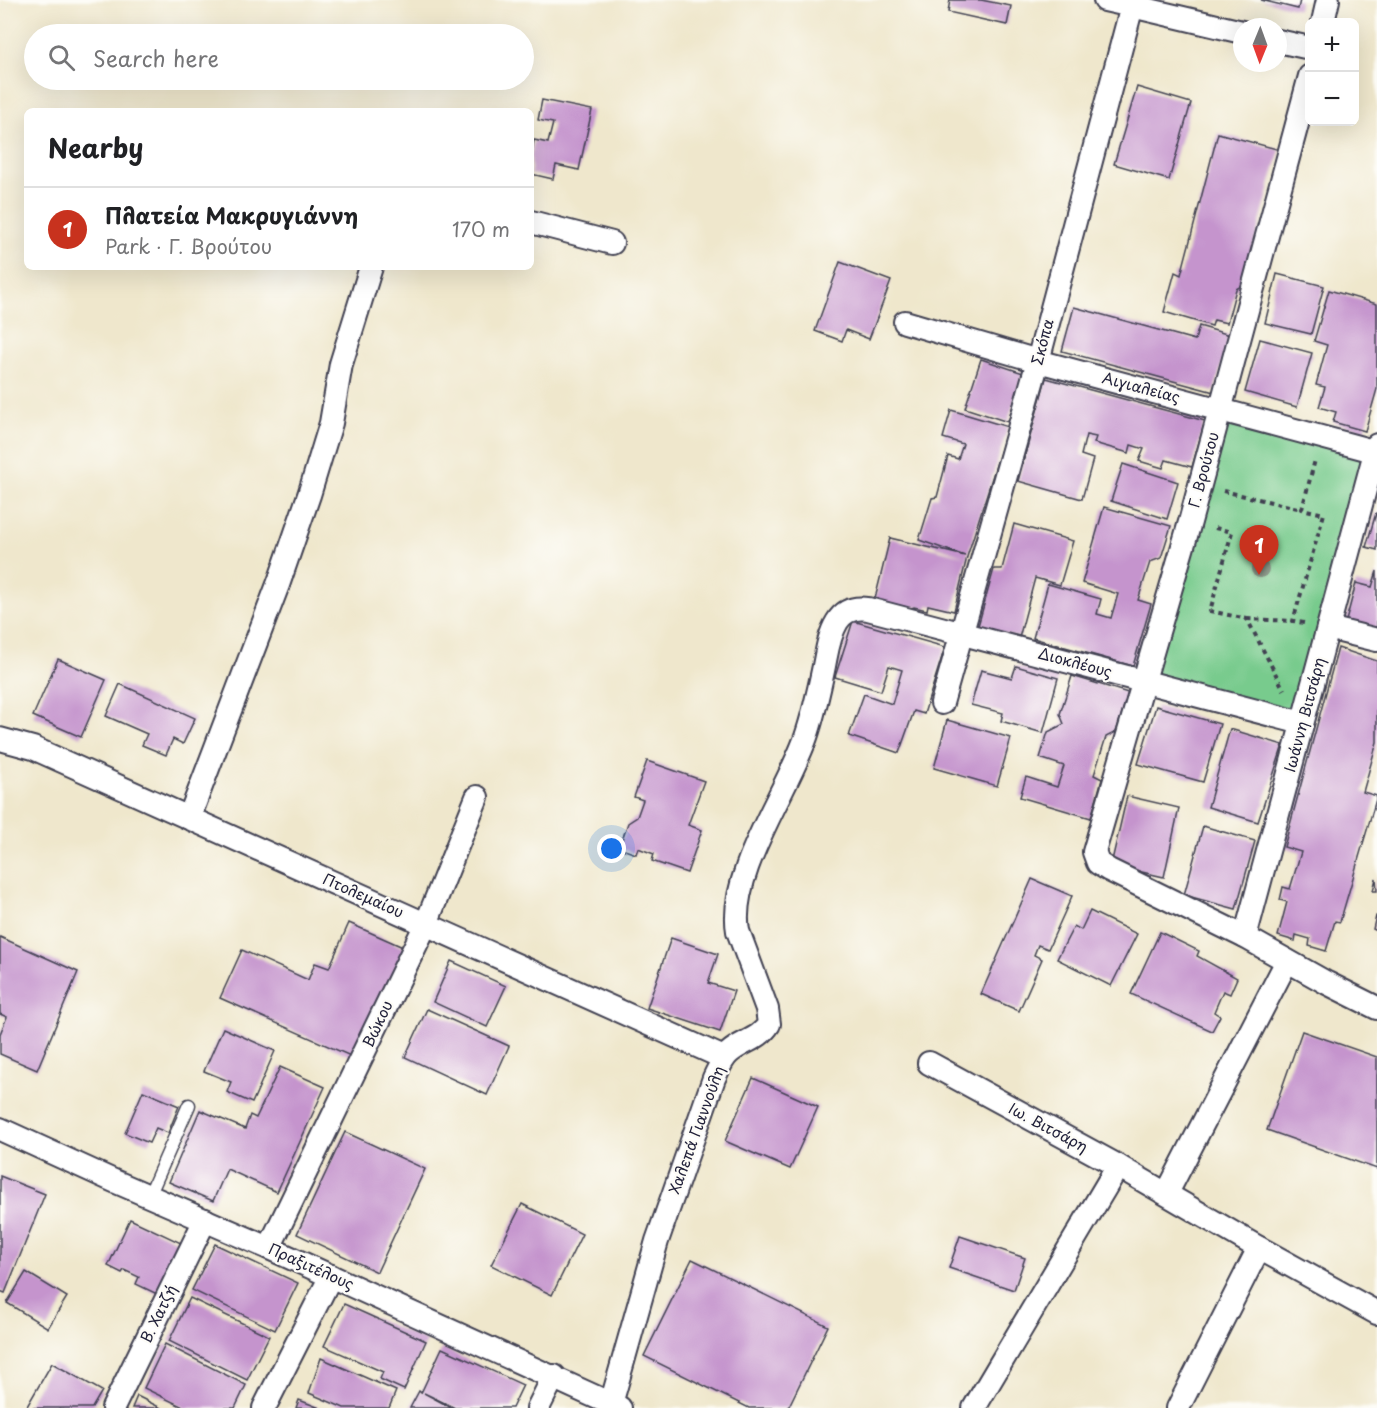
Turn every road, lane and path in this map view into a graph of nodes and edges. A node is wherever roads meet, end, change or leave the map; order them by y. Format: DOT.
graph roads {
  1 [pos="1105,0"];
  2 [pos="1328,0"];
  3 [pos="1132,6"];
  4 [pos="1324,18"];
  5 [pos="1233,30"];
  6 [pos="1287,43"];
  7 [pos="1305,47"];
  8 [pos="1305,94"];
  9 [pos="534,223"];
  10 [pos="612,243"];
  11 [pos="369,270"];
  12 [pos="905,322"];
  13 [pos="1038,361"];
  14 [pos="1220,409"];
  15 [pos="1321,436"];
  16 [pos="1376,450"];
  17 [pos="1200,486"];
  18 [pos="1302,509"];
  19 [pos="1190,522"];
  20 [pos="847,611"];
  21 [pos="1246,619"];
  22 [pos="1293,621"];
  23 [pos="1328,628"];
  24 [pos="962,634"];
  25 [pos="1377,640"];
  26 [pos="1145,681"];
  27 [pos="942,703"];
  28 [pos="1302,723"];
  29 [pos="0,739"];
  30 [pos="477,797"];
  31 [pos="189,818"];
  32 [pos="426,924"];
  33 [pos="1245,937"];
  34 [pos="1287,961"];
  35 [pos="1377,1008"];
  36 [pos="724,1058"];
  37 [pos="929,1064"];
  38 [pos="189,1105"];
  39 [pos="0,1129"];
  40 [pos="1118,1166"];
  41 [pos="1167,1193"];
  42 [pos="149,1196"];
  43 [pos="205,1220"];
  44 [pos="269,1248"];
  45 [pos="1259,1248"];
  46 [pos="332,1276"];
  47 [pos="1377,1313"];
  48 [pos="554,1376"];
  49 [pos="616,1406"];
  50 [pos="113,1408"];
  51 [pos="264,1408"];
  52 [pos="538,1408"];
  53 [pos="974,1408"];
  54 [pos="1178,1408"];
  1 -- 3 [label="street"];
  2 -- 4 [label="street"];
  3 -- 5 [label="street"];
  3 -- 13 [label="street, Σκόπα"];
  6 -- 7 [label="street"];
  8 -- 14 [label="street, Γ. Βρούτου"];
  9 -- 10 [label="street"];
  11 -- 31 [label="street"];
  12 -- 13 [label="street, Αιγιαλείας"];
  13 -- 14 [label="street, Αιγιαλείας"];
  13 -- 24 [label="street, Σκόπα"];
  14 -- 15 [label="street, Αιγιαλείας"];
  14 -- 17 [label="street, Γ. Βρούτου"];
  15 -- 16 [label="street, Αιγιαλείας"];
  15 -- 18 [label="path"];
  16 -- 23 [label="street, Ιωάννη Βιτσάρη"];
  17 -- 18 [label="path"];
  17 -- 19 [label="street, Γ. Βρούτου"];
  18 -- 22 [label="path"];
  19 -- 21 [label="path"];
  19 -- 26 [label="street, Γ. Βρούτου"];
  20 -- 24 [label="street, Διοκλέους"];
  20 -- 36 [label="street, Χαλεπά Γιαννούλη"];
  21 -- 22 [label="path"];
  21 -- 28 [label="path"];
  22 -- 23 [label="path"];
  23 -- 25 [label="street"];
  23 -- 28 [label="street, Ιωάννη Βιτσάρη"];
  24 -- 26 [label="street, Διοκλέους"];
  24 -- 27 [label="street, Σκόπα"];
  26 -- 28 [label="street, Διοκλέους"];
  26 -- 33 [label="street, Γ. Βρούτου"];
  28 -- 33 [label="street, Ιωάννη Βιτσάρη"];
  29 -- 31 [label="street, Πτολεμαίου"];
  30 -- 32 [label="street, Βώκου"];
  31 -- 32 [label="street, Πτολεμαίου"];
  32 -- 36 [label="street, Πτολεμαίου"];
  32 -- 44 [label="street, Βώκου"];
  33 -- 34 [label="street"];
  34 -- 35 [label="street"];
  34 -- 41 [label="street"];
  36 -- 49 [label="street, Χαλεπά Γιαννούλη"];
  37 -- 40 [label="street, Ιω. Βιτσάρη"];
  38 -- 42 [label="lane"];
  39 -- 42 [label="street, Πραξιτέλους"];
  40 -- 41 [label="street, Ιω. Βιτσάρη"];
  40 -- 53 [label="street"];
  41 -- 45 [label="street, Ιω. Βιτσάρη"];
  42 -- 43 [label="street, Πραξιτέλους"];
  43 -- 44 [label="street, Πραξιτέλους"];
  43 -- 50 [label="street, Β. Χατζή"];
  44 -- 46 [label="street, Πραξιτέλους"];
  45 -- 47 [label="street, Ιω. Βιτσάρη"];
  45 -- 54 [label="street"];
  46 -- 48 [label="street, Πραξιτέλους"];
  46 -- 51 [label="street"];
  48 -- 49 [label="street, Πραξιτέλους"];
  48 -- 52 [label="street"];
}
